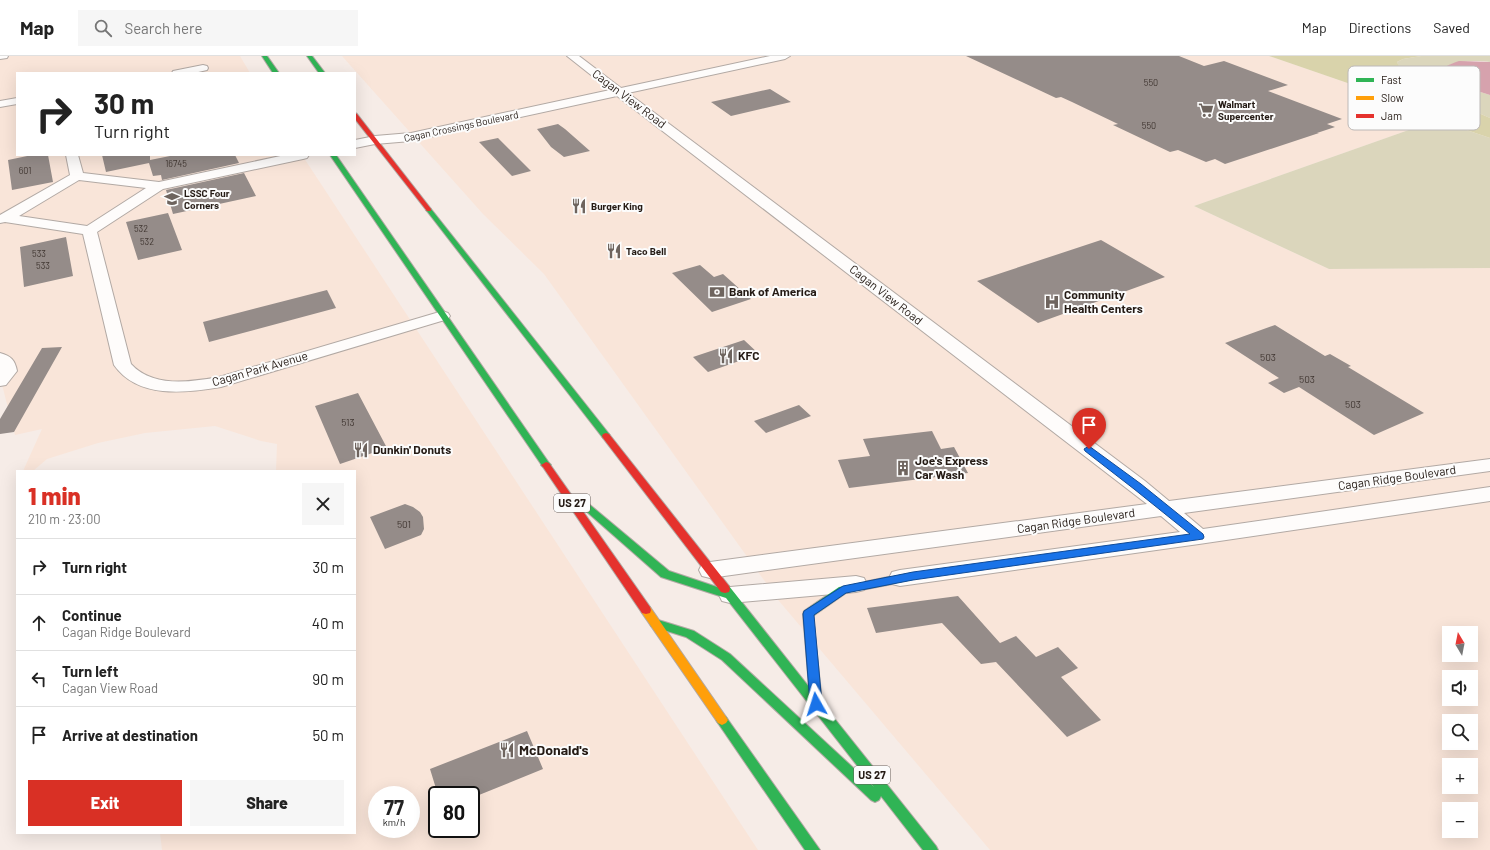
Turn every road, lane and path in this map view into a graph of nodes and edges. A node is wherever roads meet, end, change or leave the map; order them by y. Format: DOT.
graph roads {
  1 [pos="264,56"];
  2 [pos="309,56"];
  3 [pos="572,56"];
  4 [pos="757,56"];
  5 [pos="785,56"];
  6 [pos="203,68"];
  7 [pos="182,72"];
  8 [pos="275,72"];
  9 [pos="321,72"];
  10 [pos="616,89"];
  11 [pos="16,101"];
  12 [pos="0,104"];
  13 [pos="356,116"];
  14 [pos="375,140"];
  15 [pos="356,144"];
  16 [pos="72,156"];
  17 [pos="298,156"];
  18 [pos="334,156"];
  19 [pos="77,176"];
  20 [pos="158,186"];
  21 [pos="3,219"];
  22 [pos="89,231"];
  23 [pos="442,316"];
  24 [pos="0,358"];
  25 [pos="0,381"];
  26 [pos="1490,465"];
  27 [pos="559,483"];
  28 [pos="1490,494"];
  29 [pos="1166,509"];
  30 [pos="1199,537"];
  31 [pos="710,570"];
  32 [pos="913,576"];
  33 [pos="730,595"];
  34 [pos="654,624"];
  35 [pos="816,704"];
  36 [pos="930,848"];
  37 [pos="813,850"];
  1 -- 8 [label="highway"];
  2 -- 9 [label="highway"];
  3 -- 10 [label="street, Cagan View Road"];
  4 -- 10 [label="street"];
  5 -- 10 [label="street, Cagan Crossings Boulevard"];
  6 -- 7 [label="street"];
  10 -- 14 [label="street, Cagan Crossings Boulevard"];
  10 -- 29 [label="street, Cagan View Road"];
  11 -- 12 [label="street"];
  13 -- 14 [label="highway, US 27"];
  14 -- 15 [label="street, Cagan Crossings Boulevard"];
  14 -- 31 [label="highway, US 27"];
  16 -- 19 [label="street"];
  17 -- 20 [label="street"];
  18 -- 23 [label="highway, US 27"];
  19 -- 20 [label="street"];
  19 -- 21 [label="street"];
  20 -- 22 [label="street"];
  21 -- 22 [label="street"];
  22 -- 23 [label="street, Cagan Park Avenue"];
  23 -- 27 [label="highway, US 27"];
  24 -- 25 [label="street"];
  26 -- 29 [label="street, Cagan Ridge Boulevard"];
  27 -- 33 [label="highway"];
  27 -- 34 [label="highway, US 27"];
  28 -- 30 [label="street"];
  29 -- 30 [label="street, Cagan View Road"];
  29 -- 31 [label="street, Cagan Ridge Boulevard"];
  30 -- 32 [label="street"];
  31 -- 33 [label="highway, US 27"];
  32 -- 33 [label="street"];
  32 -- 35 [label="highway"];
  33 -- 35 [label="highway, US 27"];
  34 -- 36 [label="highway"];
  34 -- 37 [label="highway, US 27"];
  35 -- 36 [label="highway, US 27"];
}
